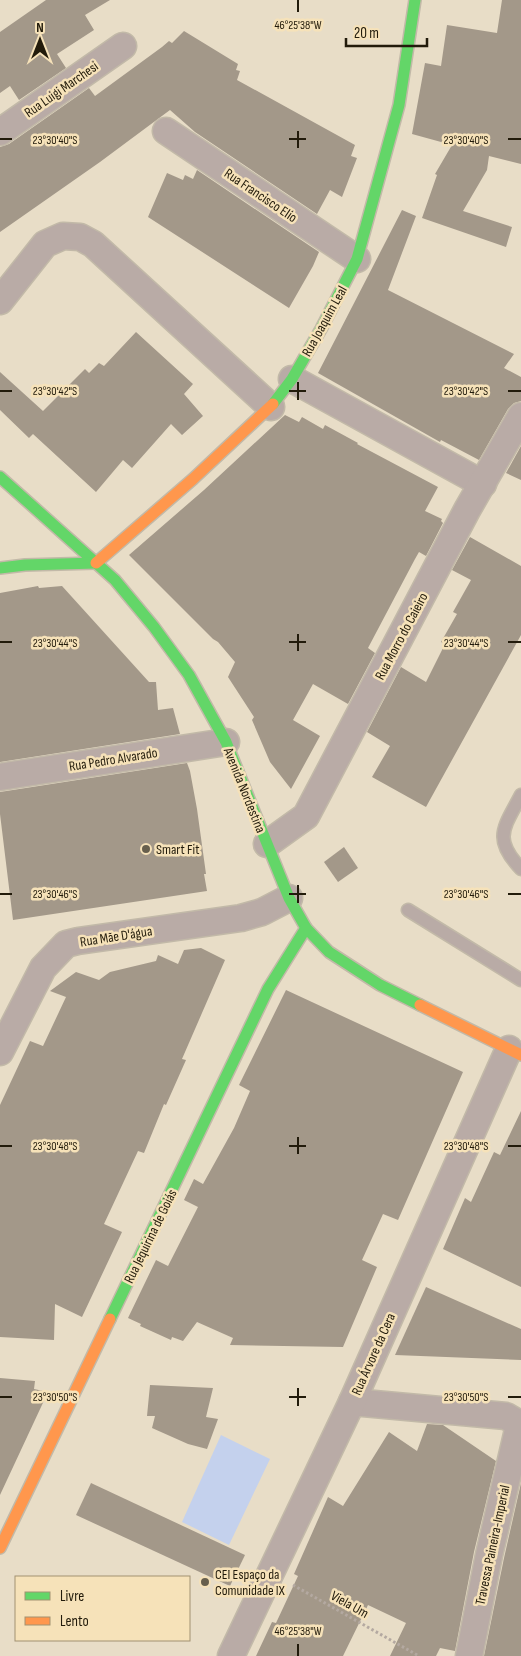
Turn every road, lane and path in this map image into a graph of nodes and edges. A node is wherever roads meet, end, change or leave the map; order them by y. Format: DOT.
graph roads {
  1 [pos="415,0"];
  2 [pos="123,46"];
  3 [pos="166,131"];
  4 [pos="0,132"];
  5 [pos="357,259"];
  6 [pos="0,301"];
  7 [pos="292,379"];
  8 [pos="271,406"];
  9 [pos="521,416"];
  10 [pos="0,477"];
  11 [pos="483,484"];
  12 [pos="96,563"];
  13 [pos="0,568"];
  14 [pos="226,742"];
  15 [pos="0,777"];
  16 [pos="521,795"];
  17 [pos="267,844"];
  18 [pos="521,869"];
  19 [pos="289,898"];
  20 [pos="408,910"];
  21 [pos="306,928"];
  22 [pos="521,980"];
  23 [pos="515,1049"];
  24 [pos="0,1052"];
  25 [pos="352,1402"];
  26 [pos="0,1548"];
  27 [pos="270,1572"];
  28 [pos="231,1656"];
  29 [pos="419,1656"];
  30 [pos="469,1656"];
  1 -- 5 [label="street, Rua Joaquim Leal"];
  2 -- 4 [label="street, Rua Luigi Marchesi"];
  3 -- 5 [label="street, Rua Francisco Elio"];
  5 -- 7 [label="street, Rua Joaquim Leal"];
  6 -- 8 [label="street"];
  7 -- 8 [label="street, Rua Joaquim Leal"];
  7 -- 11 [label="street"];
  8 -- 12 [label="street, Rua Joaquim Leal"];
  9 -- 11 [label="street, Rua Morro do Caieiro"];
  10 -- 12 [label="street, Avenida Nordestina"];
  11 -- 17 [label="street, Rua Morro do Caieiro"];
  12 -- 13 [label="street"];
  12 -- 14 [label="street, Avenida Nordestina"];
  14 -- 15 [label="street, Rua Pedro Alvarado"];
  14 -- 17 [label="street, Avenida Nordestina"];
  16 -- 18 [label="lane"];
  17 -- 19 [label="street, Avenida Nordestina"];
  19 -- 21 [label="street, Avenida Nordestina"];
  19 -- 24 [label="street, Rua Mãe D'água"];
  20 -- 22 [label="lane"];
  21 -- 23 [label="street, Avenida Nordestina"];
  21 -- 26 [label="street, Rua Jequirina de Goiás"];
  23 -- 25 [label="street, Rua Árvore da Cera"];
  25 -- 27 [label="street, Rua Árvore da Cera"];
  25 -- 30 [label="street, Travessa Paineira-Imperial"];
  27 -- 28 [label="street, Rua Árvore da Cera"];
  27 -- 29 [label="path, Viela Um"];
}
